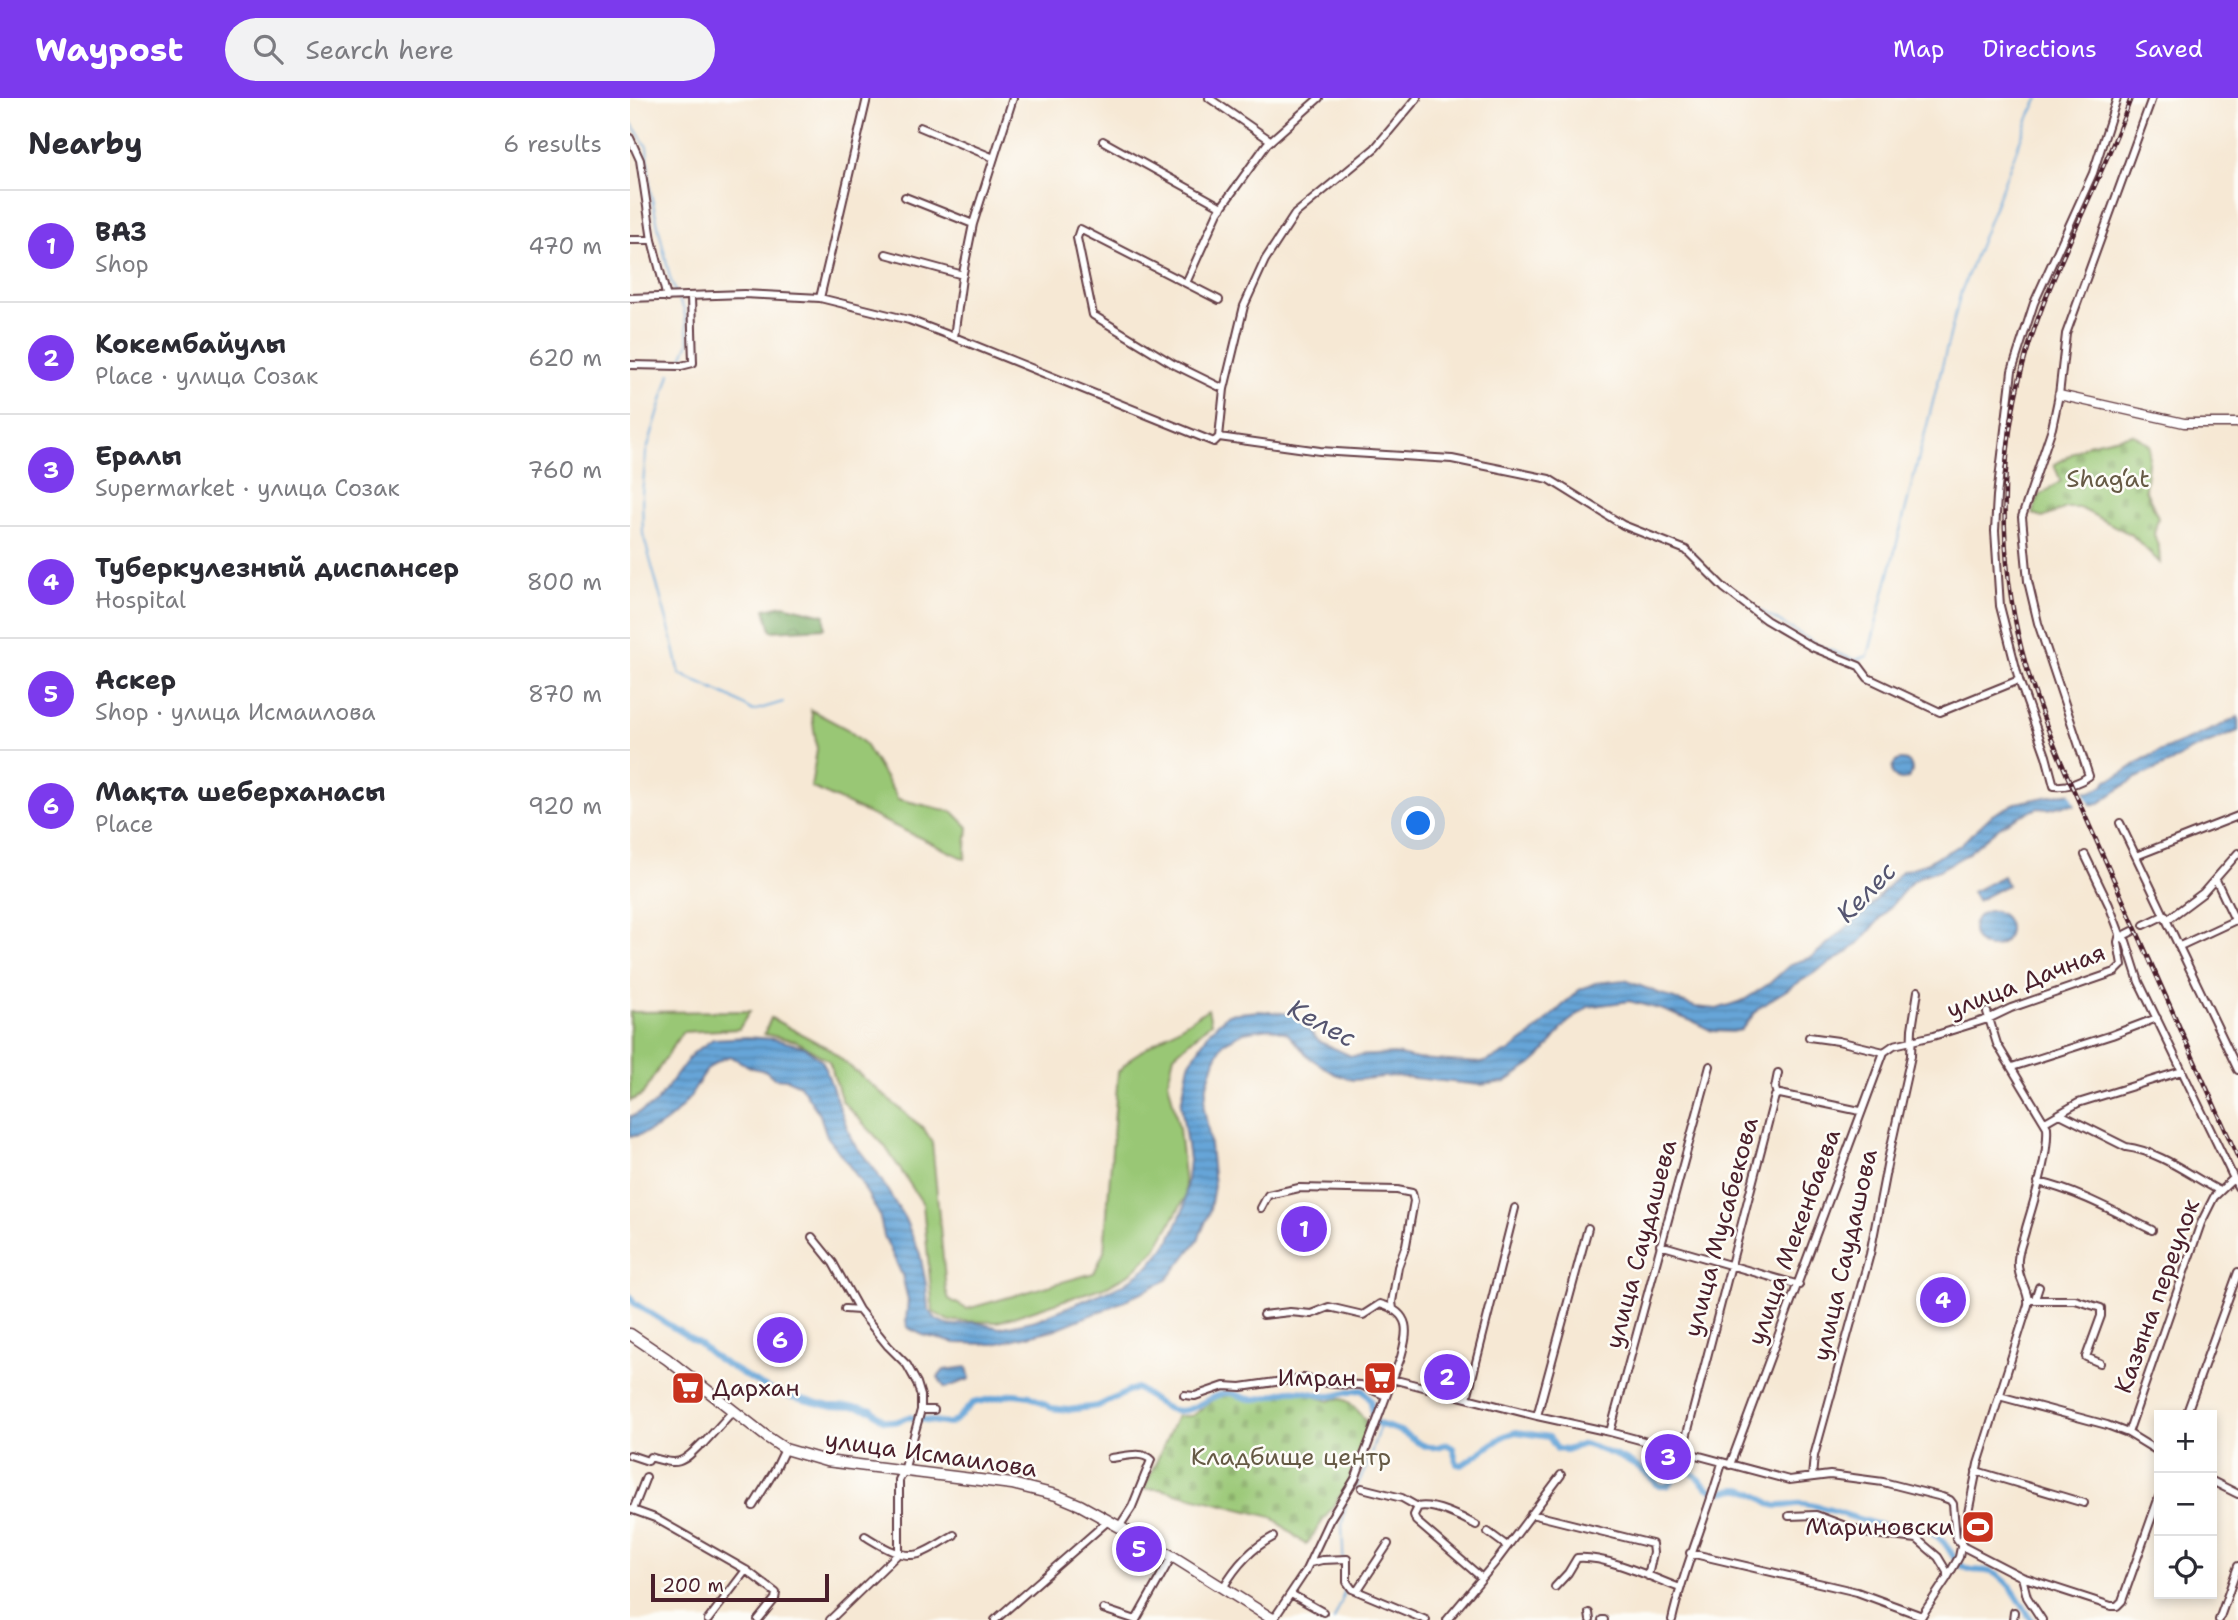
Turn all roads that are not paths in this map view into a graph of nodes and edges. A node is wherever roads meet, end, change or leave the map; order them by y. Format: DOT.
graph roads {
  1 [pos="867,98"];
  2 [pos="1013,98"];
  3 [pos="1209,98"];
  4 [pos="1319,98"];
  5 [pos="1418,98"];
  6 [pos="2118,98"];
  7 [pos="2152,98"];
  8 [pos="920,127"];
  9 [pos="630,138"];
  10 [pos="1103,141"];
  11 [pos="1270,141"];
  12 [pos="994,158"];
  13 [pos="630,159"];
  14 [pos="640,160"];
  15 [pos="905,197"];
  16 [pos="1222,207"];
  17 [pos="973,223"];
  18 [pos="630,240"];
  19 [pos="652,240"];
  20 [pos="886,254"];
  21 [pos="963,275"];
  22 [pos="1186,283"];
  23 [pos="691,297"];
  24 [pos="630,298"];
  25 [pos="668,298"];
  26 [pos="820,298"];
  27 [pos="1219,300"];
  28 [pos="954,337"];
  29 [pos="630,365"];
  30 [pos="1224,389"];
  31 [pos="2059,395"];
  32 [pos="2238,423"];
  33 [pos="1219,437"];
  34 [pos="2019,680"];
  35 [pos="2238,816"];
  36 [pos="2120,823"];
  37 [pos="2238,853"];
  38 [pos="2085,855"];
  39 [pos="2136,856"];
  40 [pos="2238,860"];
  41 [pos="2229,864"];
  42 [pos="2216,880"];
  43 [pos="2166,917"];
  44 [pos="2236,920"];
  45 [pos="2144,925"];
  46 [pos="2133,931"];
  47 [pos="2122,935"];
  48 [pos="2180,946"];
  49 [pos="1918,991"];
  50 [pos="1988,1015"];
  51 [pos="2157,1018"];
  52 [pos="1809,1038"];
  53 [pos="1912,1041"];
  54 [pos="1884,1052"];
  55 [pos="1710,1066"];
  56 [pos="2012,1067"];
  57 [pos="2182,1070"];
  58 [pos="2238,1070"];
  59 [pos="1778,1073"];
  60 [pos="1776,1095"];
  61 [pos="1860,1111"];
  62 [pos="2060,1114"];
  63 [pos="2045,1122"];
  64 [pos="2233,1179"];
  65 [pos="2038,1182"];
  66 [pos="2238,1187"];
  67 [pos="2220,1191"];
  68 [pos="1261,1208"];
  69 [pos="1515,1208"];
  70 [pos="1588,1228"];
  71 [pos="2152,1230"];
  72 [pos="811,1237"];
  73 [pos="1660,1245"];
  74 [pos="1730,1266"];
  75 [pos="2238,1272"];
  76 [pos="1799,1285"];
  77 [pos="2039,1287"];
  78 [pos="2032,1299"];
  79 [pos="845,1308"];
  80 [pos="1393,1309"];
  81 [pos="859,1310"];
  82 [pos="1263,1315"];
  83 [pos="630,1334"];
  84 [pos="2100,1363"];
  85 [pos="1392,1380"];
  86 [pos="1184,1395"];
  87 [pos="1385,1396"];
  88 [pos="1999,1396"];
  89 [pos="1467,1398"];
  90 [pos="733,1410"];
  91 [pos="921,1410"];
  92 [pos="934,1410"];
  93 [pos="2188,1410"];
  94 [pos="1537,1416"];
  95 [pos="1610,1433"];
  96 [pos="2127,1433"];
  97 [pos="785,1449"];
  98 [pos="2154,1449"];
  99 [pos="1682,1453"];
  100 [pos="630,1455"];
  101 [pos="1111,1458"];
  102 [pos="1722,1463"];
  103 [pos="1730,1465"];
  104 [pos="904,1471"];
  105 [pos="1976,1471"];
  106 [pos="1561,1475"];
  107 [pos="646,1477"];
  108 [pos="1812,1477"];
  109 [pos="2217,1484"];
  110 [pos="1362,1488"];
  111 [pos="2238,1494"];
  112 [pos="2084,1503"];
  113 [pos="753,1506"];
  114 [pos="1418,1507"];
  115 [pos="632,1510"];
  116 [pos="2154,1510"];
  117 [pos="1531,1514"];
  118 [pos="1789,1517"];
  119 [pos="1108,1521"];
  120 [pos="1476,1525"];
  121 [pos="1119,1527"];
  122 [pos="1488,1532"];
  123 [pos="954,1535"];
  124 [pos="865,1536"];
  125 [pos="1273,1537"];
  126 [pos="1388,1544"];
  127 [pos="1507,1546"];
  128 [pos="1962,1546"];
  129 [pos="899,1553"];
  130 [pos="1690,1553"];
  131 [pos="1172,1556"];
  132 [pos="1310,1563"];
  133 [pos="2238,1566"];
  134 [pos="746,1570"];
  135 [pos="1648,1576"];
  136 [pos="2022,1577"];
  137 [pos="1482,1578"];
  138 [pos="1947,1578"];
  139 [pos="1555,1587"];
  140 [pos="1223,1588"];
  141 [pos="1680,1588"];
  142 [pos="1357,1591"];
  143 [pos="1292,1594"];
  144 [pos="1103,1609"];
  145 [pos="1323,1612"];
  146 [pos="1921,1618"];
  147 [pos="998,1619"];
  148 [pos="708,1620"];
  149 [pos="758,1620"];
  150 [pos="830,1620"];
  151 [pos="1136,1620"];
  152 [pos="1274,1620"];
  153 [pos="1426,1620"];
  154 [pos="1447,1620"];
  155 [pos="1672,1620"];
  156 [pos="2042,1620"];
  157 [pos="2219,1620"];
  1 -- 26 [label="street"];
  2 -- 12 [label="street"];
  3 -- 11 [label="street"];
  4 -- 11 [label="street"];
  5 -- 30 [label="street"];
  6 -- 34 [label="street"];
  7 -- 31 [label="street"];
  8 -- 12 [label="street"];
  9 -- 14 [label="street"];
  10 -- 16 [label="street"];
  11 -- 16 [label="street"];
  12 -- 17 [label="street"];
  13 -- 14 [label="street"];
  14 -- 19 [label="street"];
  15 -- 17 [label="street"];
  16 -- 22 [label="street"];
  17 -- 21 [label="street"];
  18 -- 19 [label="street"];
  19 -- 25 [label="street"];
  20 -- 21 [label="street"];
  21 -- 28 [label="street"];
  22 -- 27 [label="street"];
  22 -- 30 [label="street"];
  23 -- 25 [label="street"];
  23 -- 26 [label="street"];
  23 -- 29 [label="street"];
  24 -- 25 [label="street"];
  26 -- 28 [label="street"];
  28 -- 33 [label="street"];
  30 -- 33 [label="street"];
  31 -- 32 [label="street"];
  31 -- 34 [label="street"];
  33 -- 34 [label="street"];
  35 -- 39 [label="street"];
  36 -- 39 [label="street"];
  37 -- 41 [label="street"];
  38 -- 47 [label="street"];
  39 -- 43 [label="street"];
  40 -- 41 [label="street"];
  41 -- 42 [label="street"];
  42 -- 43 [label="street"];
  42 -- 44 [label="street"];
  43 -- 45 [label="street"];
  43 -- 48 [label="street"];
  44 -- 48 [label="street"];
  46 -- 47 [label="street"];
  47 -- 50 [label="street, улица Дачная"];
  47 -- 51 [label="street"];
  48 -- 58 [label="street"];
  49 -- 53 [label="street, улица Саудашова"];
  50 -- 53 [label="street, улица Дачная"];
  50 -- 56 [label="street"];
  51 -- 56 [label="street"];
  51 -- 57 [label="street"];
  52 -- 54 [label="street"];
  53 -- 54 [label="street"];
  53 -- 108 [label="street, улица Саудашова"];
  54 -- 61 [label="street, улица Мекенбаева"];
  55 -- 73 [label="street, улица Саудашева"];
  56 -- 63 [label="street"];
  57 -- 62 [label="street"];
  57 -- 64 [label="street"];
  59 -- 60 [label="street"];
  60 -- 61 [label="street, улица Мусабекова"];
  60 -- 74 [label="street, улица Мусабекова"];
  61 -- 76 [label="street, улица Мекенбаева"];
  62 -- 63 [label="street"];
  62 -- 67 [label="street"];
  63 -- 65 [label="street"];
  64 -- 66 [label="street"];
  64 -- 67 [label="street, Казына переулок"];
  65 -- 71 [label="street"];
  65 -- 78 [label="street"];
  67 -- 96 [label="street, Казына переулок"];
  68 -- 80 [label="street"];
  69 -- 89 [label="street"];
  70 -- 94 [label="street"];
  72 -- 81 [label="street"];
  73 -- 74 [label="street"];
  73 -- 95 [label="street, улица Саудашева"];
  74 -- 76 [label="street"];
  74 -- 99 [label="street, улица Мусабекова"];
  75 -- 93 [label="street"];
  76 -- 103 [label="street, улица Мекенбаева"];
  77 -- 78 [label="street"];
  78 -- 84 [label="street"];
  78 -- 88 [label="street"];
  79 -- 81 [label="street"];
  80 -- 82 [label="street"];
  80 -- 85 [label="street"];
  81 -- 91 [label="street"];
  83 -- 90 [label="main road, улица Исмаилова"];
  85 -- 87 [label="street"];
  85 -- 89 [label="street"];
  86 -- 87 [label="street"];
  87 -- 132 [label="street"];
  88 -- 96 [label="street"];
  88 -- 105 [label="street"];
  89 -- 94 [label="street"];
  90 -- 97 [label="main road, улица Исмаилова"];
  90 -- 100 [label="street"];
  91 -- 92 [label="street"];
  91 -- 104 [label="street"];
  94 -- 95 [label="street"];
  95 -- 99 [label="street"];
  96 -- 98 [label="street"];
  97 -- 104 [label="main road, улица Исмаилова"];
  97 -- 113 [label="street"];
  99 -- 102 [label="street"];
  101 -- 121 [label="street"];
  102 -- 103 [label="street"];
  102 -- 130 [label="street"];
  103 -- 108 [label="street"];
  104 -- 119 [label="main road, улица Исмаилова"];
  104 -- 129 [label="street"];
  105 -- 112 [label="street"];
  105 -- 128 [label="street"];
  106 -- 117 [label="street"];
  107 -- 115 [label="street"];
  108 -- 128 [label="street"];
  109 -- 111 [label="street"];
  110 -- 114 [label="street"];
  114 -- 120 [label="street"];
  114 -- 137 [label="street"];
  115 -- 134 [label="street"];
  116 -- 136 [label="street"];
  117 -- 127 [label="street"];
  117 -- 135 [label="street"];
  118 -- 138 [label="street"];
  119 -- 121 [label="main road, улица Исмаилова"];
  119 -- 147 [label="street"];
  121 -- 131 [label="main road, улица Исмаилова"];
  122 -- 127 [label="street"];
  123 -- 129 [label="street"];
  124 -- 129 [label="street"];
  125 -- 140 [label="street"];
  126 -- 142 [label="street"];
  127 -- 137 [label="street"];
  128 -- 136 [label="street"];
  128 -- 138 [label="street"];
  129 -- 150 [label="street"];
  130 -- 141 [label="street"];
  130 -- 146 [label="street"];
  131 -- 140 [label="main road, улица Исмаилова"];
  131 -- 151 [label="street"];
  132 -- 142 [label="street"];
  132 -- 143 [label="street"];
  133 -- 157 [label="street"];
  134 -- 148 [label="street"];
  134 -- 149 [label="street"];
  135 -- 139 [label="street"];
  135 -- 141 [label="street"];
  136 -- 156 [label="street"];
  137 -- 154 [label="street"];
  138 -- 146 [label="street"];
  140 -- 152 [label="main road, улица Исмаилова"];
  141 -- 155 [label="street"];
  142 -- 153 [label="street"];
  143 -- 145 [label="street"];
  143 -- 152 [label="street"];
  144 -- 151 [label="street"];
}
